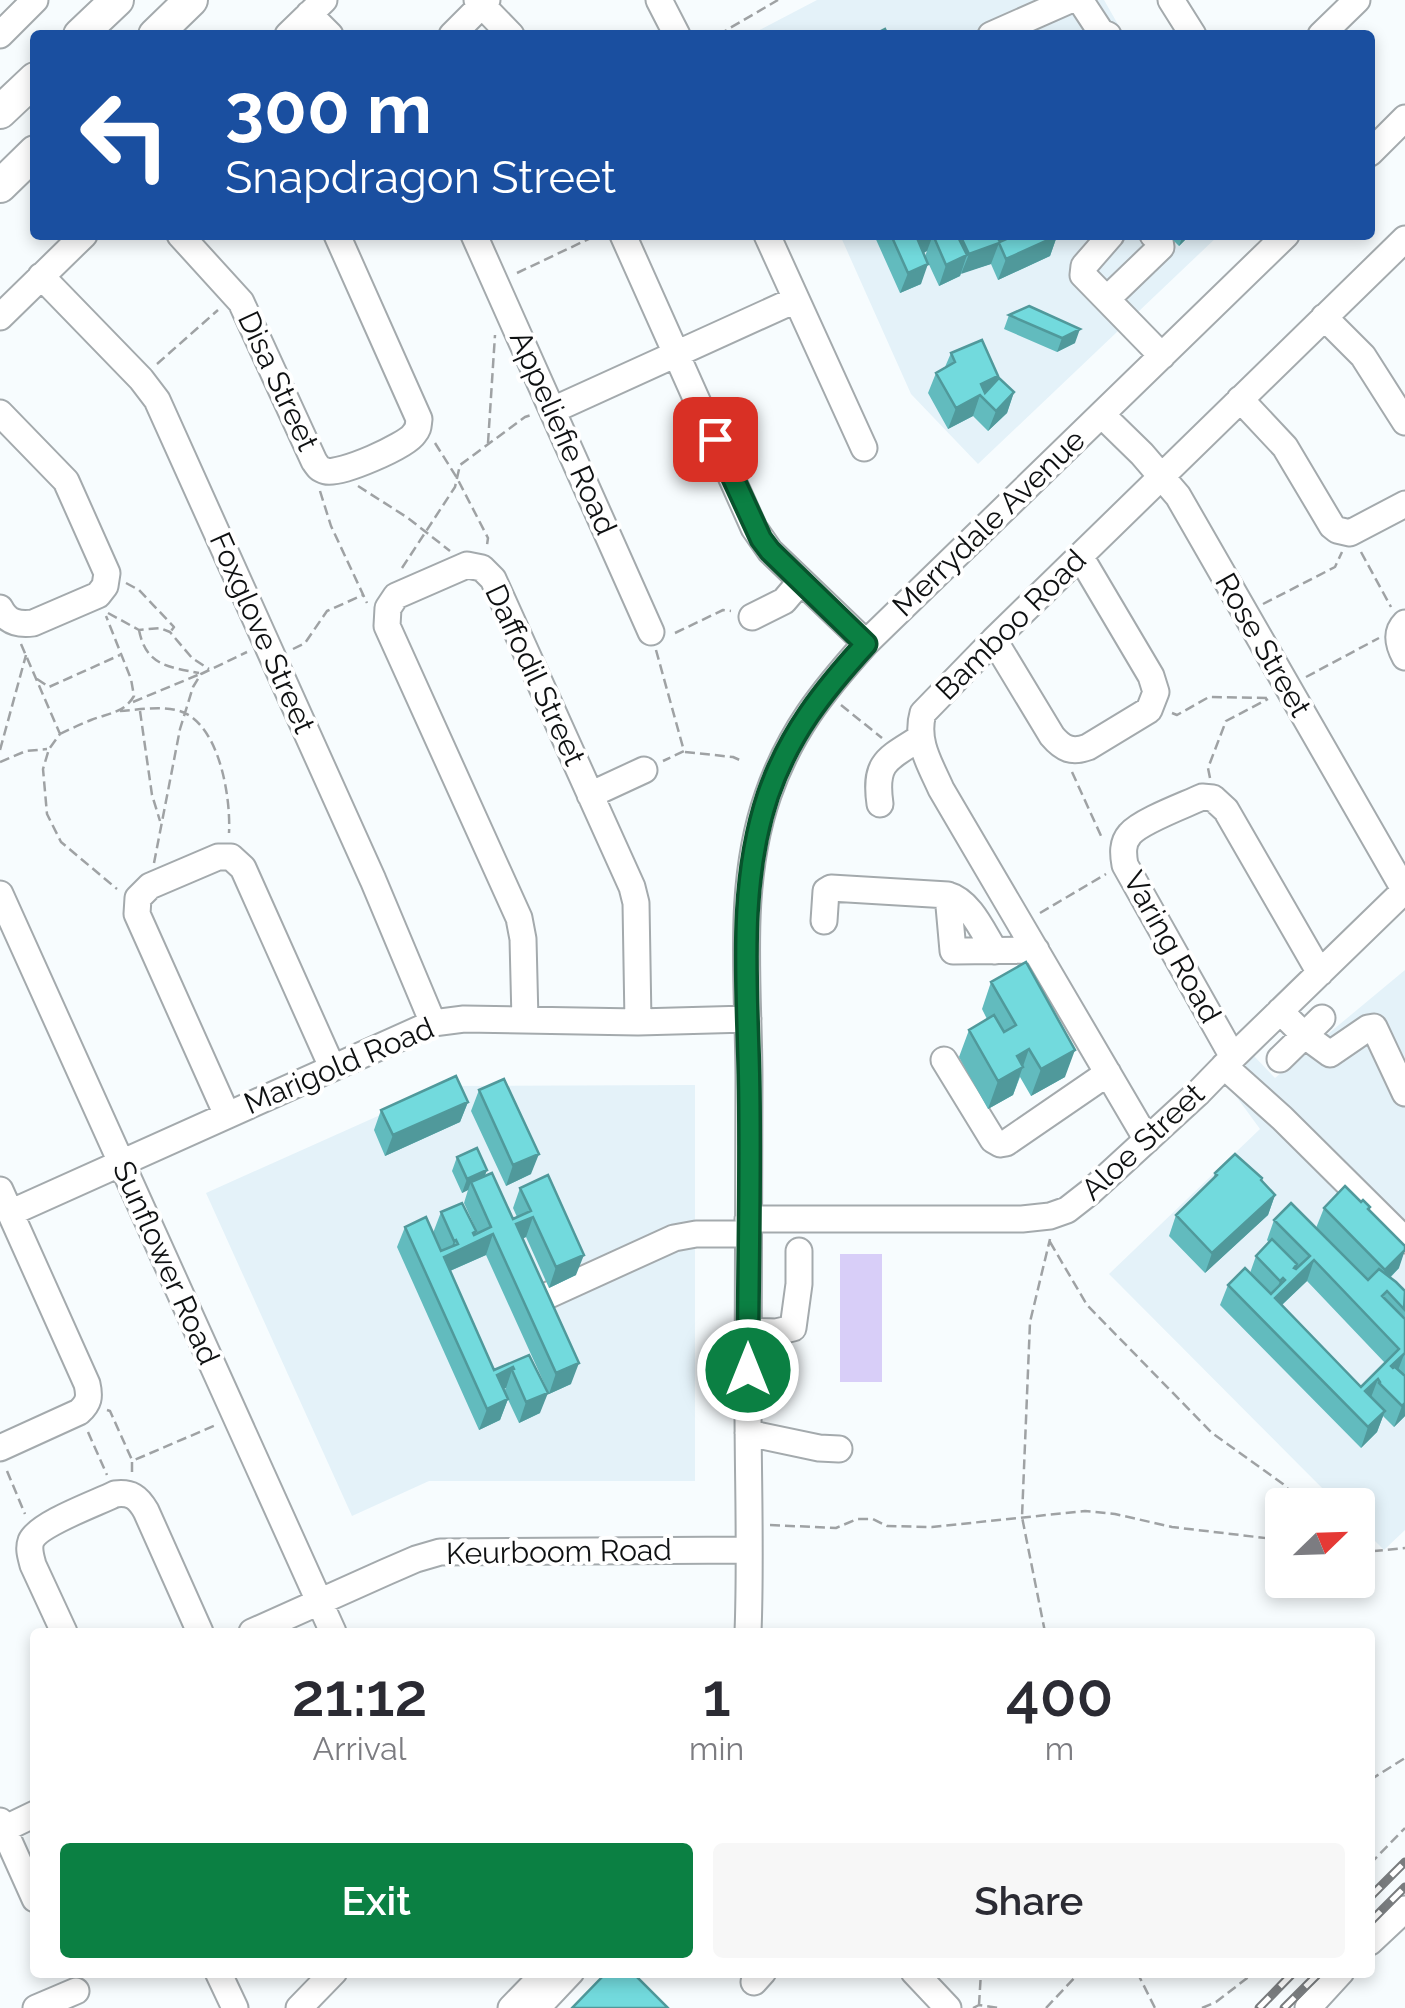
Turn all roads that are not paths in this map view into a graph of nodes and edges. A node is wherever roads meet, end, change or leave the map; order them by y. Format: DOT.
graph roads {
  1 [pos="35,0"];
  2 [pos="117,0"];
  3 [pos="191,0"];
  4 [pos="659,0"];
  5 [pos="1070,0"];
  6 [pos="1080,0"];
  7 [pos="1171,0"];
  8 [pos="1318,0"];
  9 [pos="1357,0"];
  10 [pos="482,2"];
  11 [pos="317,7"];
  12 [pos="1329,28"];
  13 [pos="85,30"];
  14 [pos="160,30"];
  15 [pos="293,30"];
  16 [pos="328,30"];
  17 [pos="457,30"];
  18 [pos="506,30"];
  19 [pos="675,30"];
  20 [pos="1002,30"];
  21 [pos="1099,30"];
  22 [pos="1190,30"];
  23 [pos="0,34"];
  24 [pos="30,84"];
  25 [pos="0,112"];
  26 [pos="1405,118"];
  27 [pos="1375,148"];
  28 [pos="30,157"];
  29 [pos="0,186"];
  30 [pos="79,240"];
  31 [pos="185,240"];
  32 [pos="339,240"];
  33 [pos="476,240"];
  34 [pos="626,240"];
  35 [pos="769,240"];
  36 [pos="1101,240"];
  37 [pos="1158,240"];
  38 [pos="1281,240"];
  39 [pos="1402,248"];
  40 [pos="41,276"];
  41 [pos="1107,299"];
  42 [pos="795,300"];
  43 [pos="0,317"];
  44 [pos="1324,318"];
  45 [pos="677,355"];
  46 [pos="1162,356"];
  47 [pos="1240,399"];
  48 [pos="553,410"];
  49 [pos="0,413"];
  50 [pos="1102,415"];
  51 [pos="1405,422"];
  52 [pos="864,448"];
  53 [pos="1162,475"];
  54 [pos="1405,504"];
  55 [pos="1080,556"];
  56 [pos="801,580"];
  57 [pos="0,608"];
  58 [pos="752,617"];
  59 [pos="1403,624"];
  60 [pos="652,632"];
  61 [pos="994,640"];
  62 [pos="866,644"];
  63 [pos="1405,657"];
  64 [pos="920,738"];
  65 [pos="644,770"];
  66 [pos="590,795"];
  67 [pos="880,804"];
  68 [pos="1405,891"];
  69 [pos="0,894"];
  70 [pos="948,894"];
  71 [pos="824,921"];
  72 [pos="995,950"];
  73 [pos="1036,950"];
  74 [pos="1320,973"];
  75 [pos="1280,1011"];
  76 [pos="748,1019"];
  77 [pos="524,1020"];
  78 [pos="638,1022"];
  79 [pos="433,1023"];
  80 [pos="1313,1027"];
  81 [pos="1280,1059"];
  82 [pos="944,1060"];
  83 [pos="1228,1061"];
  84 [pos="332,1067"];
  85 [pos="1108,1073"];
  86 [pos="1405,1093"];
  87 [pos="227,1114"];
  88 [pos="1147,1140"];
  89 [pos="121,1163"];
  90 [pos="5,1201"];
  91 [pos="748,1227"];
  92 [pos="1405,1240"];
  93 [pos="799,1250"];
  94 [pos="540,1299"];
  95 [pos="748,1331"];
  96 [pos="748,1433"];
  97 [pos="0,1448"];
  98 [pos="839,1449"];
  99 [pos="748,1550"];
  100 [pos="320,1602"];
  101 [pos="62,1628"];
  102 [pos="198,1628"];
  103 [pos="261,1628"];
  104 [pos="332,1628"];
  105 [pos="748,1628"];
  106 [pos="30,1816"];
  107 [pos="2,1825"];
  108 [pos="30,1888"];
  109 [pos="1405,1909"];
  110 [pos="1375,1937"];
  111 [pos="221,1978"];
  112 [pos="328,1978"];
  113 [pos="540,1978"];
  114 [pos="565,1978"];
  115 [pos="1336,1978"];
  116 [pos="924,1989"];
  117 [pos="75,1991"];
  118 [pos="36,2008"];
  119 [pos="235,2008"];
  120 [pos="298,2008"];
  121 [pos="510,2008"];
  122 [pos="536,2008"];
  123 [pos="948,2008"];
  124 [pos="1308,2008"];
  1 -- 23 [label="street"];
  2 -- 13 [label="main road"];
  3 -- 14 [label="main road"];
  4 -- 19 [label="street"];
  5 -- 20 [label="street"];
  6 -- 21 [label="street"];
  7 -- 22 [label="street"];
  8 -- 12 [label="street"];
  9 -- 12 [label="street"];
  10 -- 17 [label="street"];
  10 -- 18 [label="street"];
  11 -- 15 [label="street"];
  11 -- 16 [label="street"];
  24 -- 25 [label="main road"];
  26 -- 27 [label="street"];
  28 -- 29 [label="main road"];
  30 -- 40 [label="street"];
  31 -- 32 [label="street, Disa Street"];
  33 -- 48 [label="street, Appeliefie Road"];
  34 -- 45 [label="street"];
  35 -- 42 [label="street"];
  36 -- 41 [label="street"];
  37 -- 41 [label="street"];
  38 -- 46 [label="street, Merrydale Avenue"];
  39 -- 44 [label="street, Bamboo Road"];
  40 -- 43 [label="street"];
  40 -- 79 [label="street, Foxglove Street"];
  41 -- 46 [label="street"];
  42 -- 45 [label="street"];
  42 -- 52 [label="street"];
  44 -- 47 [label="street, Bamboo Road"];
  44 -- 51 [label="street"];
  45 -- 48 [label="street"];
  45 -- 56 [label="street"];
  46 -- 50 [label="street, Merrydale Avenue"];
  47 -- 53 [label="street, Bamboo Road"];
  47 -- 54 [label="street"];
  48 -- 60 [label="street, Appeliefie Road"];
  49 -- 57 [label="street"];
  50 -- 53 [label="street, Rose Street"];
  50 -- 62 [label="street, Merrydale Avenue"];
  53 -- 55 [label="street, Bamboo Road"];
  53 -- 68 [label="street, Rose Street"];
  55 -- 61 [label="street, Bamboo Road"];
  55 -- 61 [label="street"];
  56 -- 58 [label="street"];
  56 -- 62 [label="street"];
  59 -- 63 [label="street"];
  61 -- 64 [label="street, Bamboo Road"];
  62 -- 76 [label="street, Merrydale Avenue"];
  64 -- 67 [label="street"];
  64 -- 73 [label="street"];
  65 -- 66 [label="street"];
  66 -- 77 [label="street, Daffodil Street"];
  66 -- 78 [label="street, Daffodil Street"];
  68 -- 74 [label="street, Aloe Street"];
  69 -- 89 [label="street, Sunflower Road"];
  70 -- 71 [label="street"];
  70 -- 72 [label="street"];
  70 -- 72 [label="street"];
  72 -- 73 [label="street"];
  73 -- 85 [label="street"];
  74 -- 75 [label="street, Aloe Street"];
  74 -- 83 [label="street, Varing Road"];
  75 -- 80 [label="street"];
  75 -- 83 [label="street, Aloe Street"];
  76 -- 78 [label="street, Marigold Road"];
  76 -- 91 [label="street, Merrydale Avenue"];
  77 -- 78 [label="street, Marigold Road"];
  77 -- 79 [label="street, Marigold Road"];
  79 -- 84 [label="street, Marigold Road"];
  80 -- 81 [label="street"];
  80 -- 86 [label="street"];
  82 -- 85 [label="street"];
  83 -- 88 [label="street, Aloe Street"];
  83 -- 92 [label="street, Varing Road"];
  84 -- 87 [label="street, Marigold Road"];
  84 -- 87 [label="street"];
  85 -- 88 [label="street"];
  87 -- 89 [label="street, Marigold Road"];
  88 -- 91 [label="street, Aloe Street"];
  89 -- 90 [label="street, Marigold Road"];
  89 -- 100 [label="street, Sunflower Road"];
  90 -- 97 [label="street"];
  91 -- 94 [label="street, Aloe Street"];
  91 -- 95 [label="street, Merrydale Avenue"];
  93 -- 95 [label="street"];
  95 -- 96 [label="street, Merrydale Avenue"];
  96 -- 98 [label="street"];
  96 -- 99 [label="street, Merrydale Avenue"];
  99 -- 100 [label="street, Keurboom Road"];
  99 -- 105 [label="street, Merrydale Avenue"];
  100 -- 103 [label="street, Keurboom Road"];
  100 -- 104 [label="street, Sunflower Road"];
  101 -- 102 [label="street"];
  106 -- 107 [label="street"];
  107 -- 108 [label="street"];
  109 -- 110 [label="street"];
  111 -- 119 [label="street"];
  112 -- 120 [label="street"];
  113 -- 121 [label="street"];
  114 -- 122 [label="street"];
  115 -- 124 [label="street"];
  116 -- 123 [label="street"];
  117 -- 118 [label="street"];
}
